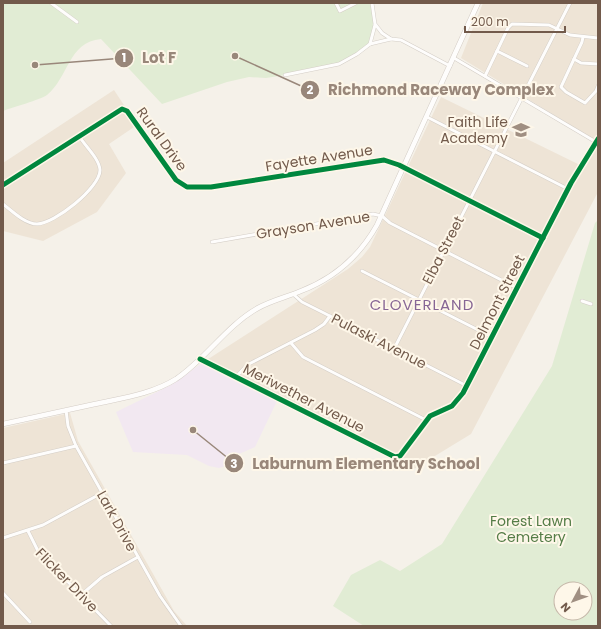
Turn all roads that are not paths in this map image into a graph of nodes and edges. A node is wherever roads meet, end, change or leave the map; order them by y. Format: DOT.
graph roads {
  1 [pos="51,3"];
  2 [pos="336,3"];
  3 [pos="356,3"];
  4 [pos="372,3"];
  5 [pos="478,3"];
  6 [pos="570,3"];
  7 [pos="77,22"];
  8 [pos="375,25"];
  9 [pos="557,29"];
  10 [pos="583,37"];
  11 [pos="598,38"];
  12 [pos="392,39"];
  13 [pos="370,44"];
  14 [pos="497,51"];
  15 [pos="454,58"];
  16 [pos="574,59"];
  17 [pos="598,64"];
  18 [pos="450,66"];
  19 [pos="527,66"];
  20 [pos="285,75"];
  21 [pos="485,76"];
  22 [pos="598,86"];
  23 [pos="521,98"];
  24 [pos="427,117"];
  25 [pos="79,136"];
  26 [pos="597,141"];
  27 [pos="494,152"];
  28 [pos="404,168"];
  29 [pos="179,183"];
  30 [pos="3,185"];
  31 [pos="568,189"];
  32 [pos="469,201"];
  33 [pos="3,204"];
  34 [pos="382,216"];
  35 [pos="542,238"];
  36 [pos="212,242"];
  37 [pos="444,250"];
  38 [pos="362,271"];
  39 [pos="517,288"];
  40 [pos="294,294"];
  41 [pos="418,299"];
  42 [pos="582,301"];
  43 [pos="591,304"];
  44 [pos="330,316"];
  45 [pos="492,337"];
  46 [pos="291,343"];
  47 [pos="394,348"];
  48 [pos="200,359"];
  49 [pos="236,377"];
  50 [pos="467,386"];
  51 [pos="66,410"];
  52 [pos="426,420"];
  53 [pos="3,424"];
  54 [pos="76,446"];
  55 [pos="397,457"];
  56 [pos="3,463"];
  57 [pos="102,493"];
  58 [pos="28,531"];
  59 [pos="3,538"];
  60 [pos="138,557"];
  61 [pos="3,593"];
  62 [pos="81,595"];
  63 [pos="30,622"];
  64 [pos="111,626"];
  65 [pos="181,626"];
  1 -- 7 [label="street"];
  2 -- 3 [label="street"];
  4 -- 8 [label="street"];
  5 -- 15 [label="main road"];
  6 -- 9 [label="street, Elba Street"];
  8 -- 12 [label="street"];
  8 -- 13 [label="street"];
  9 -- 10 [label="street"];
  9 -- 14 [label="street"];
  9 -- 23 [label="street, Elba Street"];
  10 -- 11 [label="street"];
  10 -- 16 [label="street"];
  12 -- 13 [label="street"];
  12 -- 18 [label="street"];
  13 -- 20 [label="street"];
  14 -- 19 [label="street"];
  14 -- 21 [label="street"];
  15 -- 18 [label="main road"];
  15 -- 21 [label="street"];
  16 -- 17 [label="street"];
  16 -- 22 [label="street"];
  18 -- 24 [label="main road"];
  21 -- 23 [label="street"];
  23 -- 26 [label="street"];
  23 -- 27 [label="street, Elba Street"];
  24 -- 27 [label="street"];
  24 -- 28 [label="main road"];
  25 -- 29 [label="street, Rural Drive"];
  25 -- 30 [label="street"];
  25 -- 33 [label="street"];
  26 -- 31 [label="street, Delmont Street"];
  27 -- 31 [label="street"];
  27 -- 32 [label="street, Elba Street"];
  28 -- 29 [label="street, Fayette Avenue"];
  28 -- 32 [label="street, Fayette Avenue"];
  28 -- 34 [label="main road"];
  31 -- 35 [label="street, Delmont Street"];
  32 -- 35 [label="street, Fayette Avenue"];
  32 -- 37 [label="street, Elba Street"];
  34 -- 36 [label="street, Grayson Avenue"];
  34 -- 37 [label="street, Grayson Avenue"];
  34 -- 40 [label="main road"];
  35 -- 39 [label="street, Delmont Street"];
  37 -- 39 [label="street, Grayson Avenue"];
  37 -- 41 [label="street, Elba Street"];
  38 -- 41 [label="street"];
  39 -- 45 [label="street, Delmont Street"];
  40 -- 44 [label="street, Pulaski Avenue"];
  40 -- 48 [label="main road"];
  41 -- 45 [label="street"];
  41 -- 47 [label="street, Elba Street"];
  42 -- 43 [label="street"];
  44 -- 46 [label="street"];
  44 -- 47 [label="street, Pulaski Avenue"];
  45 -- 50 [label="street, Delmont Street"];
  46 -- 49 [label="street"];
  46 -- 52 [label="street"];
  47 -- 50 [label="street, Pulaski Avenue"];
  48 -- 49 [label="street, Meriwether Avenue"];
  48 -- 51 [label="main road"];
  49 -- 55 [label="street, Meriwether Avenue"];
  50 -- 52 [label="street, Delmont Street"];
  51 -- 53 [label="main road"];
  51 -- 54 [label="street, Lark Drive"];
  52 -- 55 [label="street, Delmont Street"];
  54 -- 56 [label="street"];
  54 -- 57 [label="street, Lark Drive"];
  57 -- 58 [label="street"];
  57 -- 60 [label="street, Lark Drive"];
  58 -- 59 [label="street"];
  58 -- 62 [label="street, Flicker Drive"];
  60 -- 62 [label="street"];
  60 -- 65 [label="street, Lark Drive"];
  61 -- 63 [label="street"];
  62 -- 64 [label="street, Flicker Drive"];
}
